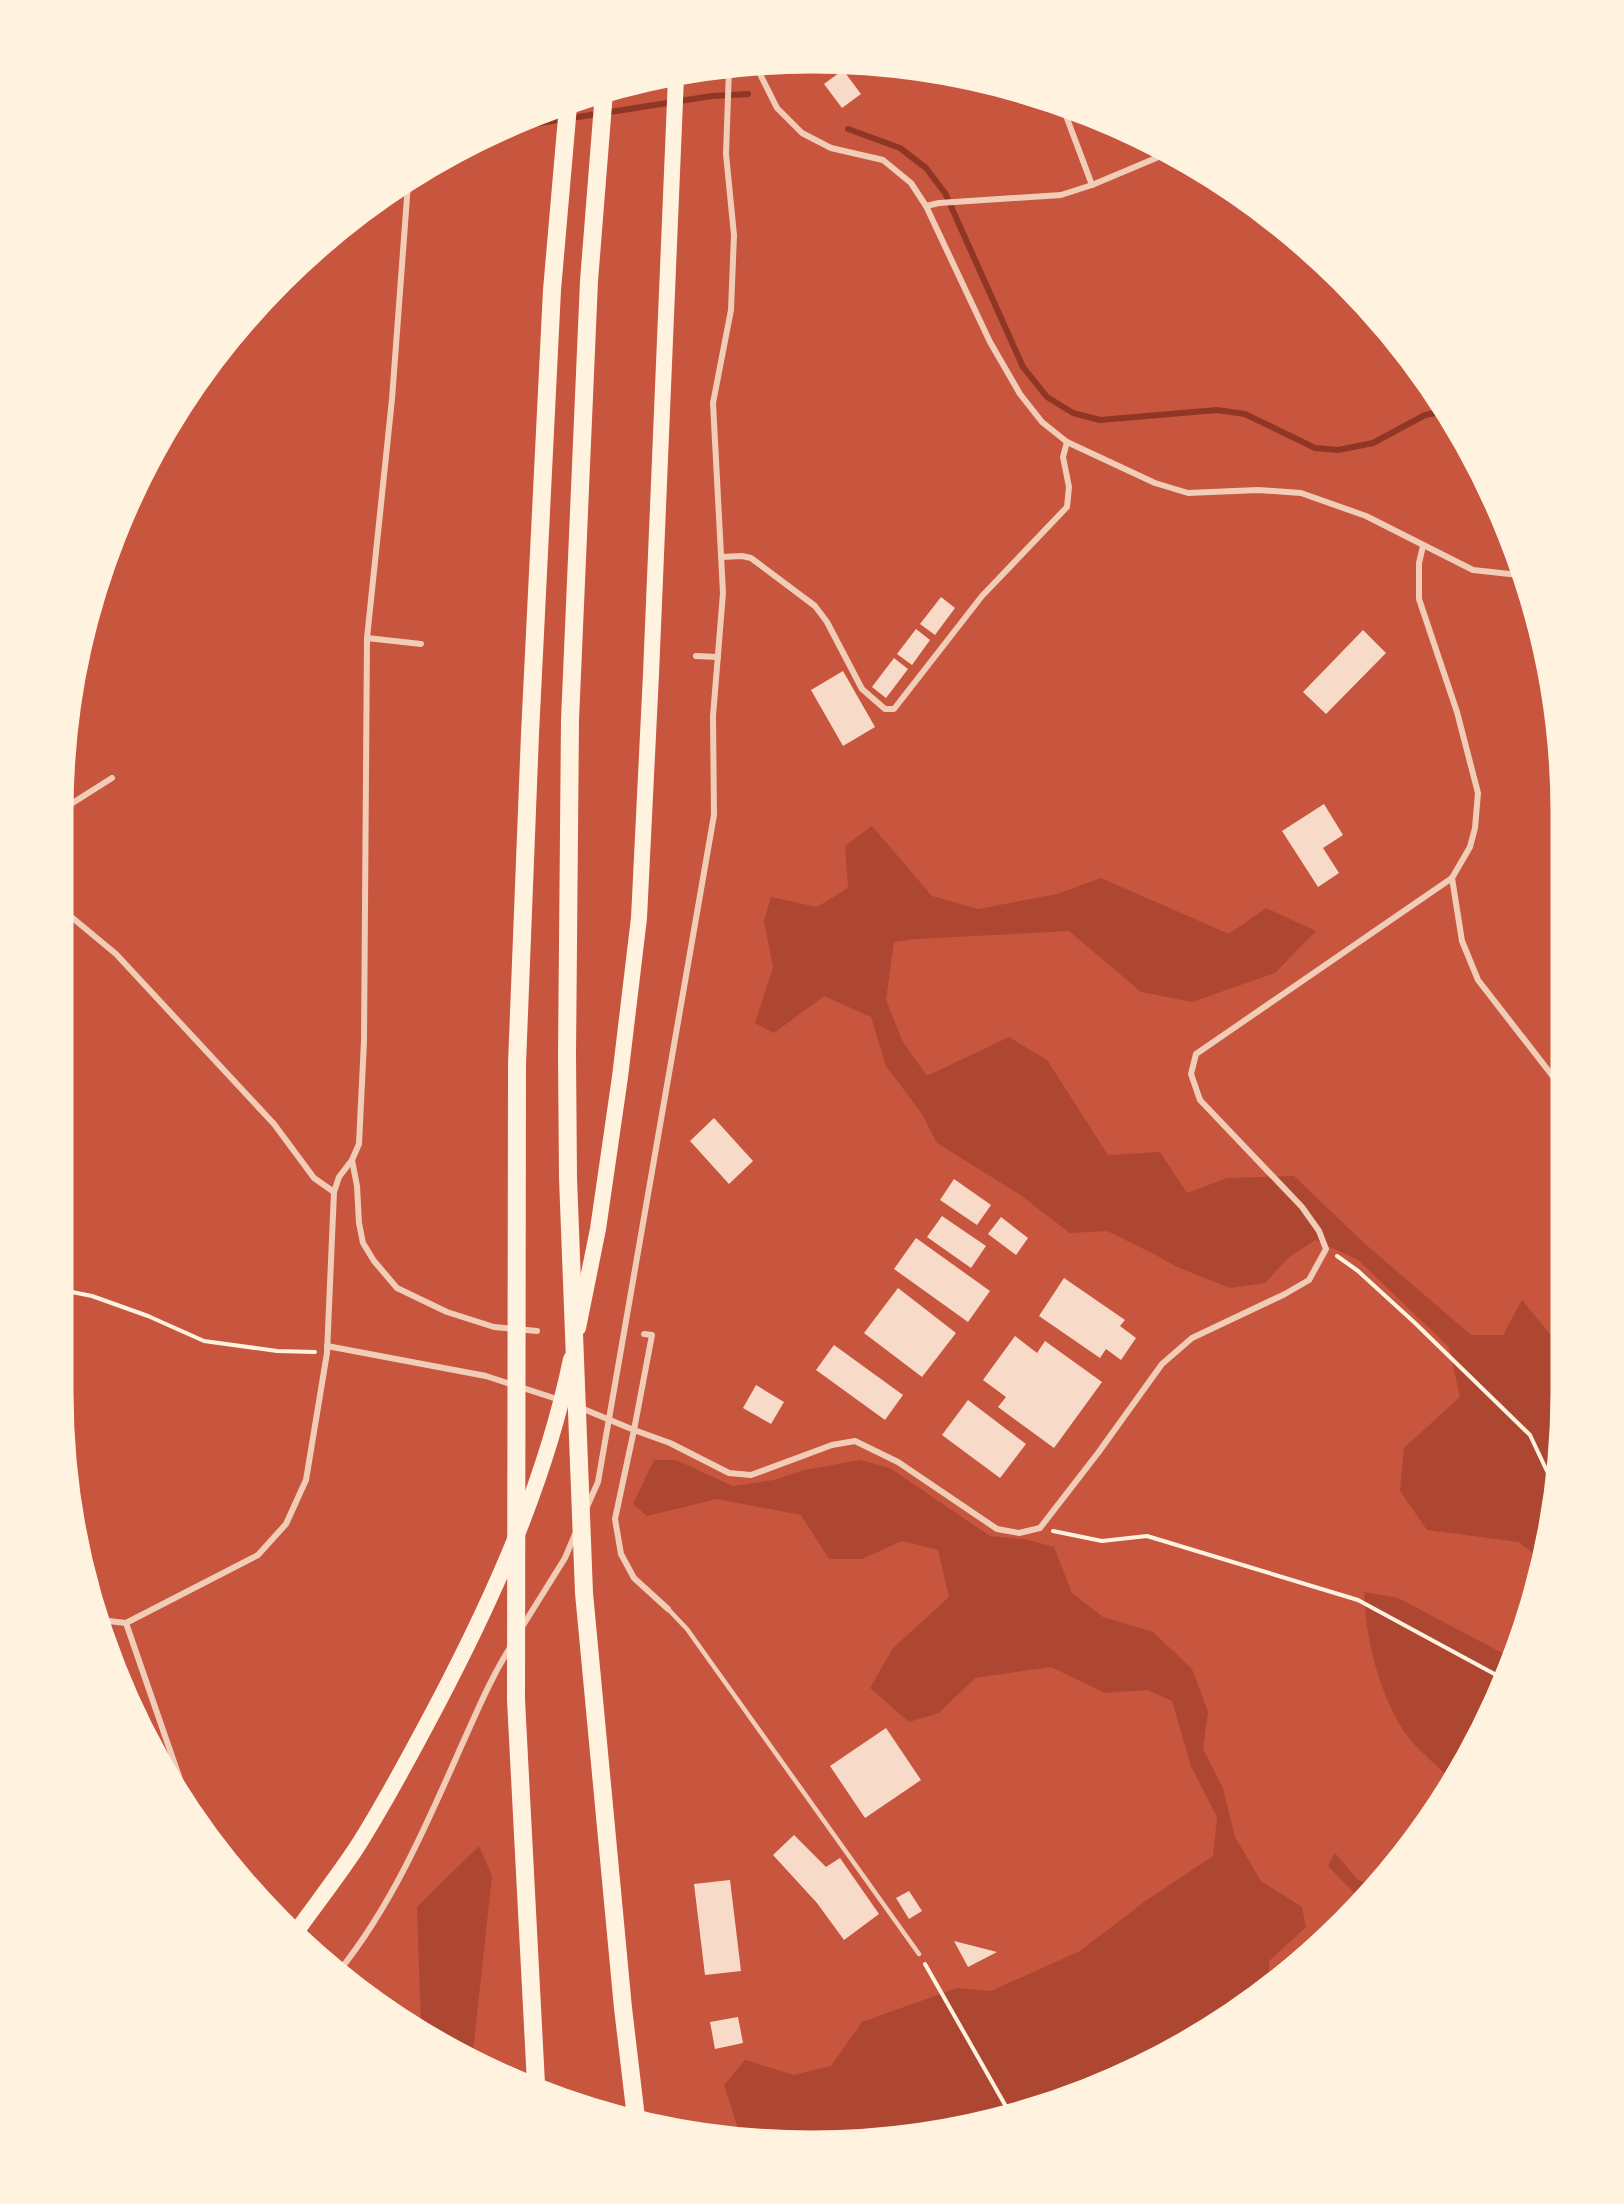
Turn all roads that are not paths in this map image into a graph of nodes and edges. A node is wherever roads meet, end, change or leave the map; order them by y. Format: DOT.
graph roads {
  1 [pos="761,74"];
  2 [pos="729,77"];
  3 [pos="676,85"];
  4 [pos="603,102"];
  5 [pos="567,114"];
  6 [pos="1067,117"];
  7 [pos="1157,158"];
  8 [pos="1092,185"];
  9 [pos="407,193"];
  10 [pos="926,206"];
  11 [pos="1067,442"];
  12 [pos="1423,546"];
  13 [pos="722,557"];
  14 [pos="1513,574"];
  15 [pos="367,638"];
  16 [pos="421,644"];
  17 [pos="696,656"];
  18 [pos="718,657"];
  19 [pos="112,778"];
  20 [pos="72,803"];
  21 [pos="1452,878"];
  22 [pos="72,917"];
  23 [pos="1552,1075"];
  24 [pos="352,1160"];
  25 [pos="334,1192"];
  26 [pos="537,1331"];
  27 [pos="644,1334"];
  28 [pos="327,1349"];
  29 [pos="563,1401"];
  30 [pos="610,1420"];
  31 [pos="634,1430"];
  32 [pos="668,1609"];
  33 [pos="108,1621"];
  34 [pos="126,1623"];
  35 [pos="178,1773"];
  36 [pos="300,1926"];
  37 [pos="919,1954"];
  38 [pos="344,1965"];
  39 [pos="536,2079"];
  40 [pos="635,2110"];
  1 -- 10 [label="street"];
  2 -- 13 [label="street"];
  3 -- 29 [label="highway"];
  4 -- 40 [label="highway"];
  5 -- 39 [label="highway"];
  6 -- 8 [label="street"];
  7 -- 8 [label="street"];
  8 -- 10 [label="street"];
  9 -- 15 [label="street"];
  10 -- 11 [label="street"];
  11 -- 12 [label="street"];
  11 -- 13 [label="street"];
  12 -- 14 [label="street"];
  12 -- 21 [label="street"];
  13 -- 18 [label="street"];
  15 -- 16 [label="street"];
  15 -- 24 [label="street"];
  17 -- 18 [label="street"];
  18 -- 30 [label="street"];
  19 -- 20 [label="street"];
  21 -- 23 [label="street"];
  21 -- 31 [label="street"];
  22 -- 25 [label="street"];
  24 -- 25 [label="street"];
  24 -- 26 [label="street"];
  25 -- 28 [label="street"];
  27 -- 31 [label="street"];
  28 -- 29 [label="street"];
  28 -- 34 [label="street"];
  29 -- 30 [label="street"];
  29 -- 36 [label="highway"];
  30 -- 31 [label="street"];
  30 -- 38 [label="street"];
  31 -- 32 [label="street"];
  32 -- 37 [label="lane"];
  33 -- 34 [label="street"];
  34 -- 35 [label="street"];
}
